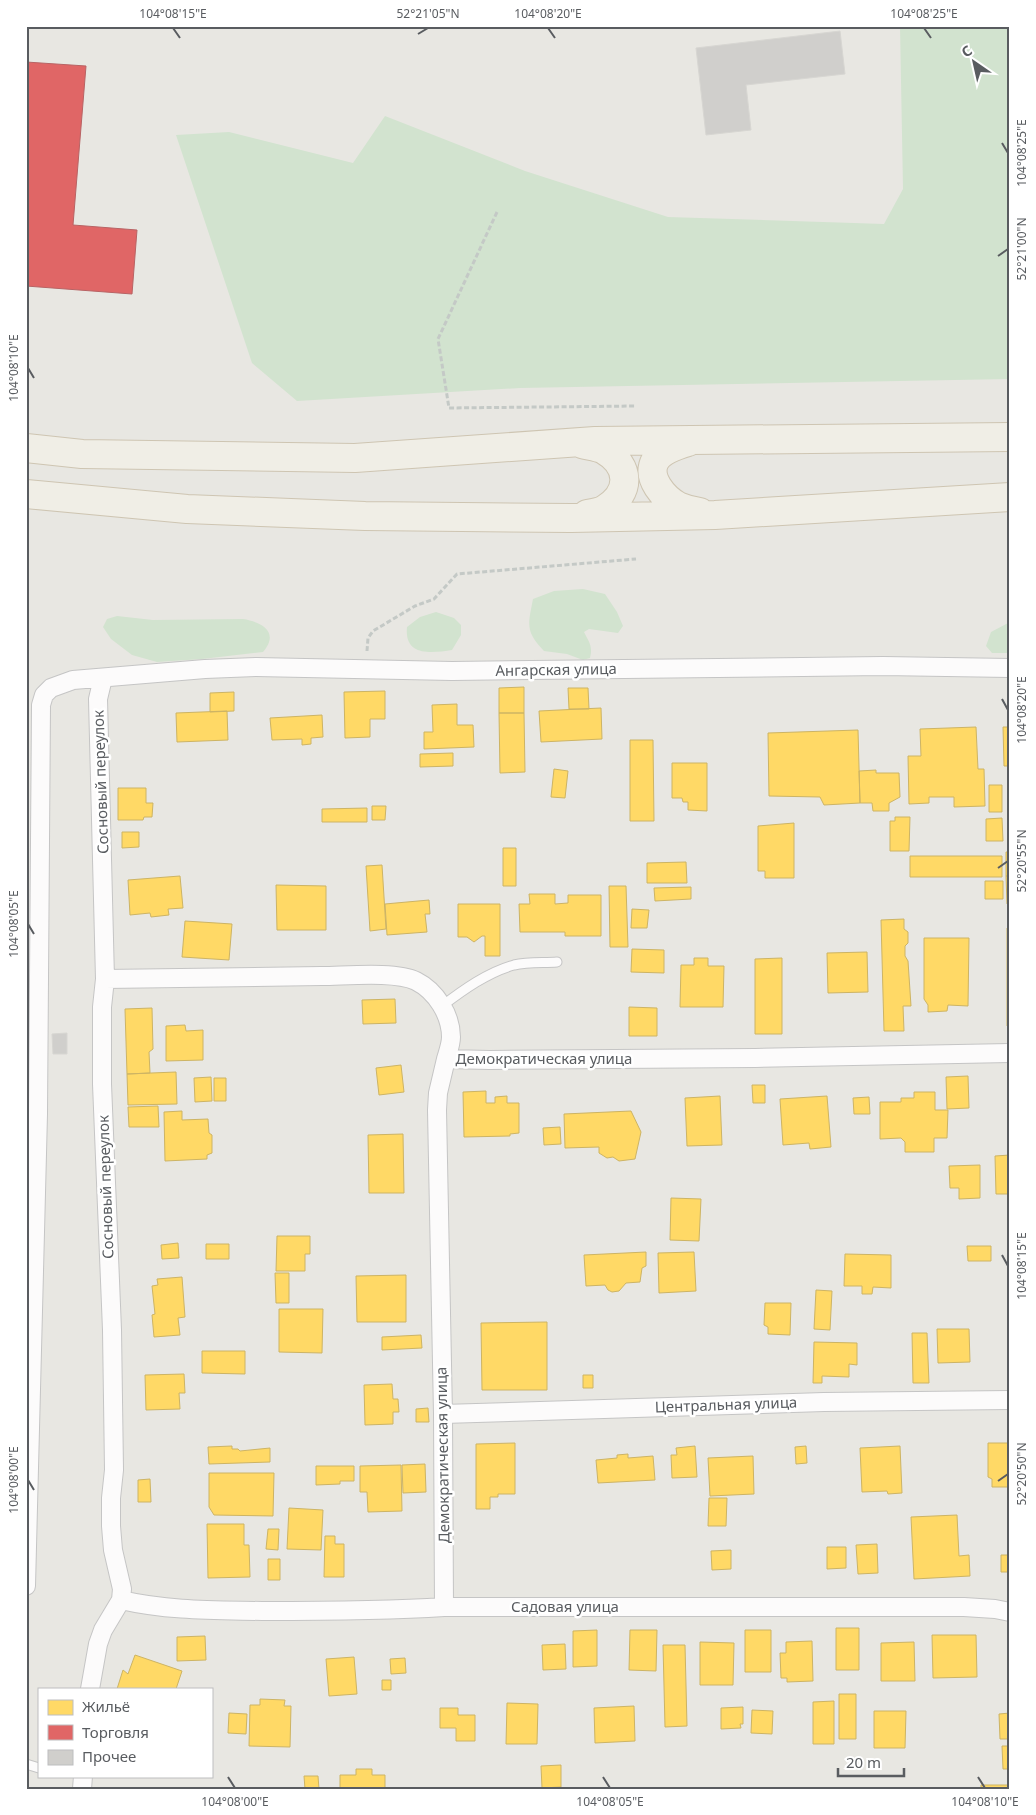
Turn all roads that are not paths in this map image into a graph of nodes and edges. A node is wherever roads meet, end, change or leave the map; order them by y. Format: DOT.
graph roads {
  1 [pos="1010,437"];
  2 [pos="694,439"];
  3 [pos="573,443"];
  4 [pos="26,448"];
  5 [pos="26,494"];
  6 [pos="1010,497"];
  7 [pos="715,515"];
  8 [pos="570,518"];
  9 [pos="1010,668"];
  10 [pos="103,678"];
  11 [pos="557,962"];
  12 [pos="105,979"];
  13 [pos="442,1006"];
  14 [pos="1010,1053"];
  15 [pos="446,1059"];
  16 [pos="1010,1400"];
  17 [pos="443,1414"];
  18 [pos="26,1586"];
  19 [pos="122,1600"];
  20 [pos="444,1607"];
  21 [pos="1010,1612"];
  22 [pos="90,1688"];
  23 [pos="26,1764"];
  24 [pos="38,1768"];
  1 -- 2 [label="main road"];
  2 -- 3 [label="main road"];
  2 -- 7 [label="main road"];
  3 -- 4 [label="main road"];
  3 -- 8 [label="main road"];
  5 -- 8 [label="main road"];
  6 -- 7 [label="main road"];
  7 -- 8 [label="main road"];
  9 -- 10 [label="street, Ангарская улица"];
  10 -- 12 [label="street, Сосновый переулок"];
  10 -- 18 [label="street, Ангарская улица"];
  11 -- 13 [label="lane"];
  12 -- 13 [label="street"];
  12 -- 19 [label="street, Сосновый переулок"];
  13 -- 15 [label="street"];
  14 -- 15 [label="street, Демократическая улица"];
  15 -- 17 [label="street, Демократическая улица"];
  16 -- 17 [label="street, Центральная улица"];
  17 -- 20 [label="street, Демократическая улица"];
  19 -- 20 [label="street, Садовая улица"];
  19 -- 22 [label="street"];
  20 -- 21 [label="street, Садовая улица"];
  23 -- 24 [label="lane"];
}
